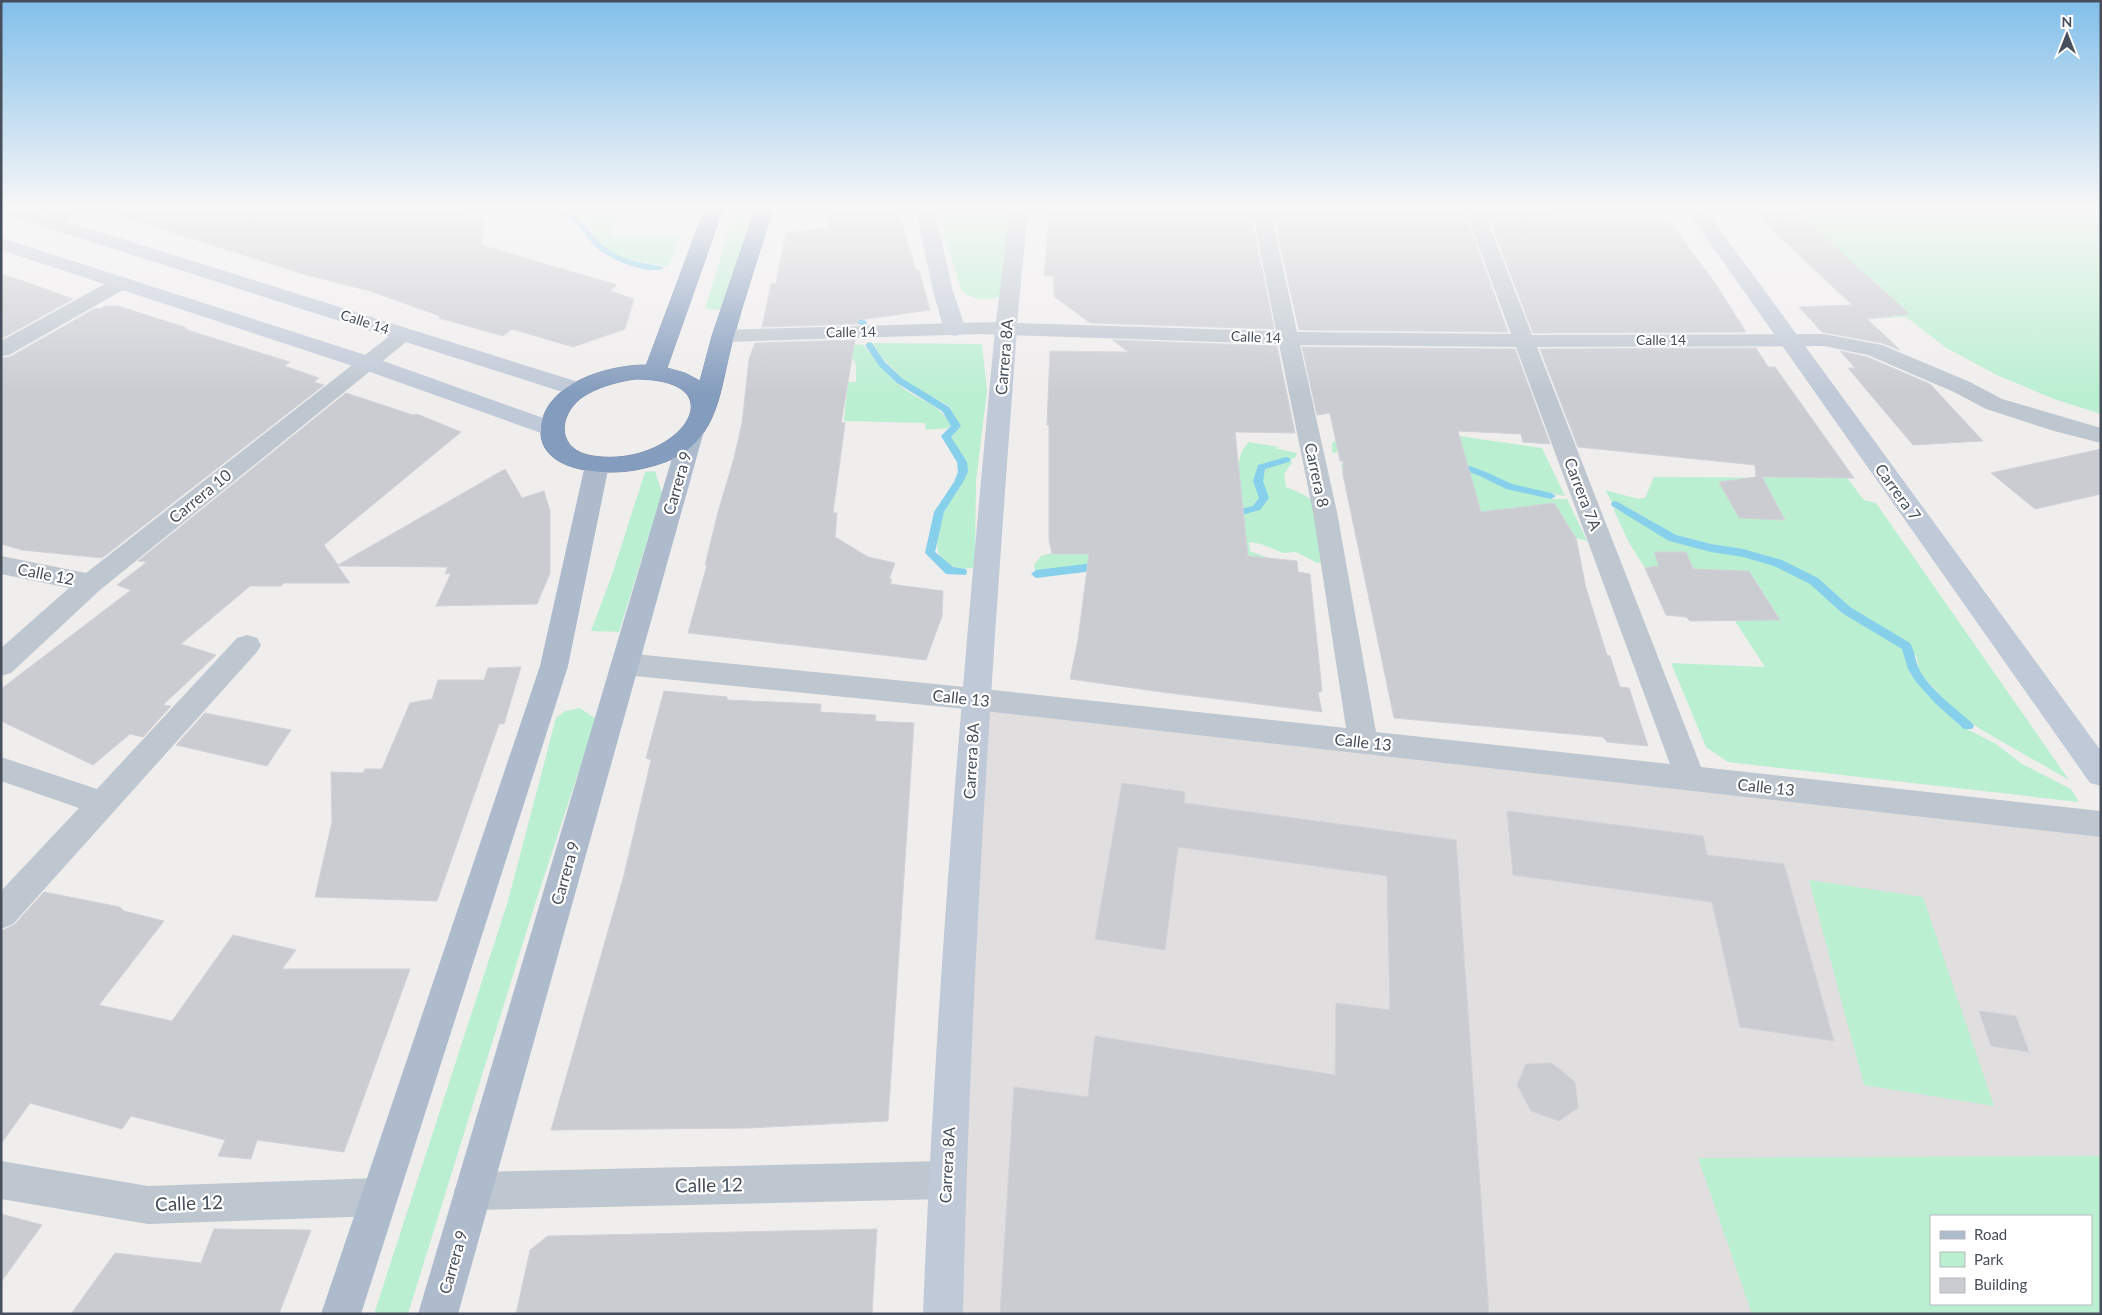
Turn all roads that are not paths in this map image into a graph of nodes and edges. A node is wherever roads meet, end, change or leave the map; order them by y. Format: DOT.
graph roads {
  1 [pos="84,270"];
  2 [pos="202,270"];
  3 [pos="691,270"];
  4 [pos="744,270"];
  5 [pos="938,270"];
  6 [pos="1012,270"];
  7 [pos="1274,270"];
  8 [pos="1497,270"];
  9 [pos="1739,270"];
  10 [pos="121,282"];
  11 [pos="955,330"];
  12 [pos="1006,330"];
  13 [pos="404,334"];
  14 [pos="723,336"];
  15 [pos="1288,338"];
  16 [pos="1789,340"];
  17 [pos="1524,341"];
  18 [pos="1,350"];
  19 [pos="367,363"];
  20 [pos="654,372"];
  21 [pos="580,390"];
  22 [pos="698,419"];
  23 [pos="552,429"];
  24 [pos="2101,436"];
  25 [pos="597,465"];
  26 [pos="1,566"];
  27 [pos="91,583"];
  28 [pos="247,645"];
  29 [pos="625,664"];
  30 [pos="1,665"];
  31 [pos="975,699"];
  32 [pos="1363,742"];
  33 [pos="1,769"];
  34 [pos="2101,774"];
  35 [pos="1691,779"];
  36 [pos="101,803"];
  37 [pos="2101,824"];
  38 [pos="1,914"];
  39 [pos="1,1180"];
  40 [pos="946,1180"];
  41 [pos="473,1190"];
  42 [pos="380,1197"];
  43 [pos="341,1314"];
  44 [pos="438,1314"];
  45 [pos="943,1314"];
  1 -- 10 [label="street"];
  2 -- 13 [label="street, Calle 14"];
  3 -- 20 [label="highway"];
  4 -- 14 [label="highway, Carrera 9"];
  5 -- 11 [label="street"];
  6 -- 12 [label="street, Carrera 8A"];
  7 -- 15 [label="street, Carrera 8"];
  8 -- 17 [label="street, Carrera 7A"];
  9 -- 16 [label="street, Carrera 7"];
  10 -- 18 [label="street"];
  10 -- 19 [label="street"];
  11 -- 12 [label="street, Calle 14"];
  11 -- 14 [label="street, Calle 14"];
  12 -- 15 [label="street, Calle 14"];
  12 -- 31 [label="street, Carrera 8A"];
  13 -- 19 [label="street, Carrera 10"];
  13 -- 21 [label="street, Calle 14"];
  14 -- 22 [label="highway, Carrera 9"];
  15 -- 17 [label="street, Calle 14"];
  15 -- 32 [label="street, Carrera 8"];
  16 -- 17 [label="street, Calle 14"];
  16 -- 24 [label="street, Calle 14"];
  16 -- 34 [label="street, Carrera 7"];
  17 -- 35 [label="street, Carrera 7A"];
  19 -- 23 [label="street"];
  19 -- 27 [label="street, Carrera 10"];
  20 -- 21 [label="highway"];
  20 -- 22 [label="highway"];
  21 -- 23 [label="highway"];
  22 -- 25 [label="highway"];
  22 -- 29 [label="main road, Carrera 9"];
  23 -- 25 [label="highway"];
  25 -- 42 [label="main road"];
  26 -- 27 [label="street, Calle 12"];
  27 -- 30 [label="street, Carrera 10"];
  28 -- 36 [label="street"];
  29 -- 31 [label="street, Calle 13"];
  29 -- 41 [label="main road, Carrera 9"];
  31 -- 32 [label="street, Calle 13"];
  31 -- 40 [label="street, Carrera 8A"];
  32 -- 35 [label="street, Calle 13"];
  33 -- 36 [label="street"];
  35 -- 37 [label="street, Calle 13"];
  36 -- 38 [label="street"];
  39 -- 42 [label="street, Calle 12"];
  40 -- 41 [label="street, Calle 12"];
  40 -- 45 [label="street, Carrera 8A"];
  41 -- 44 [label="main road, Carrera 9"];
  42 -- 43 [label="main road"];
}
